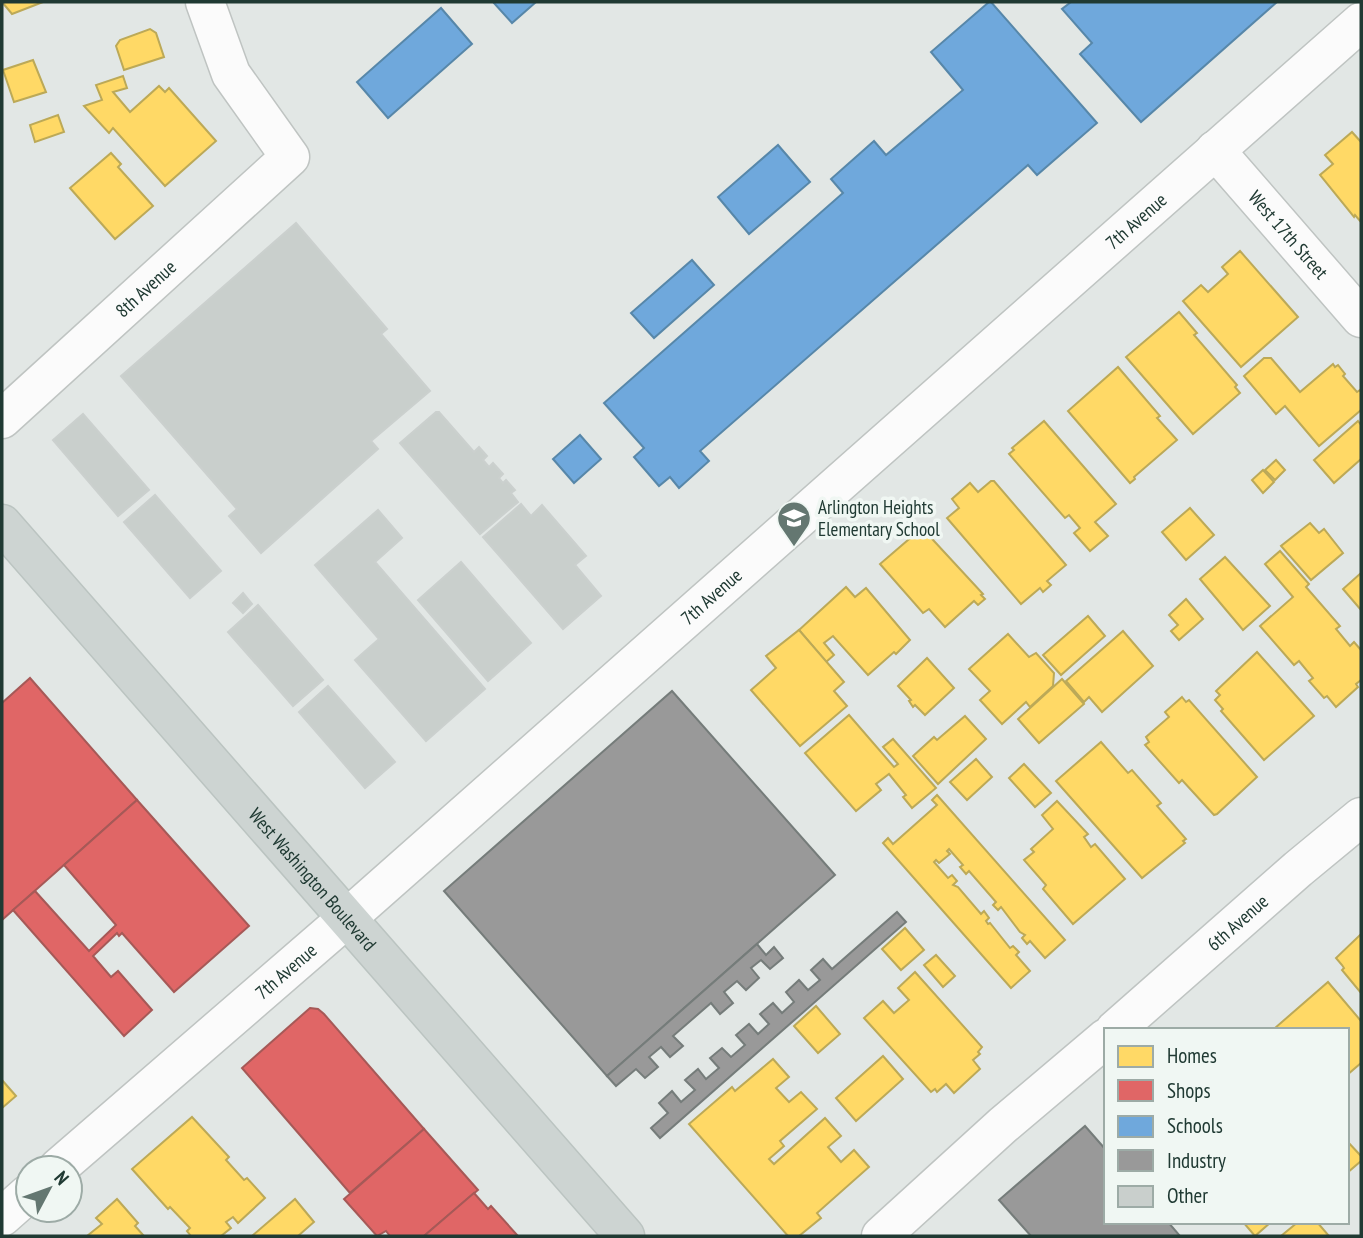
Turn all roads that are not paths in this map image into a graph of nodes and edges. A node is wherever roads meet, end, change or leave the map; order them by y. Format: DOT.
graph roads {
  1 [pos="205,2"];
  2 [pos="1361,22"];
  3 [pos="1215,150"];
  4 [pos="1361,318"];
  5 [pos="2,419"];
  6 [pos="2,524"];
  7 [pos="1361,817"];
  8 [pos="346,919"];
  9 [pos="1117,1028"];
  10 [pos="1104,1040"];
  11 [pos="74,1154"];
  12 [pos="625,1236"];
  13 [pos="881,1236"];
  1 -- 5 [label="street, 8th Avenue"];
  2 -- 3 [label="street, 7th Avenue"];
  3 -- 4 [label="street, West 17th Street"];
  3 -- 8 [label="street, 7th Avenue"];
  6 -- 8 [label="main road, West Washington Boulevard"];
  7 -- 9 [label="street, 6th Avenue"];
  8 -- 11 [label="street, 7th Avenue"];
  8 -- 12 [label="main road, West Washington Boulevard"];
  10 -- 13 [label="street"];
}
